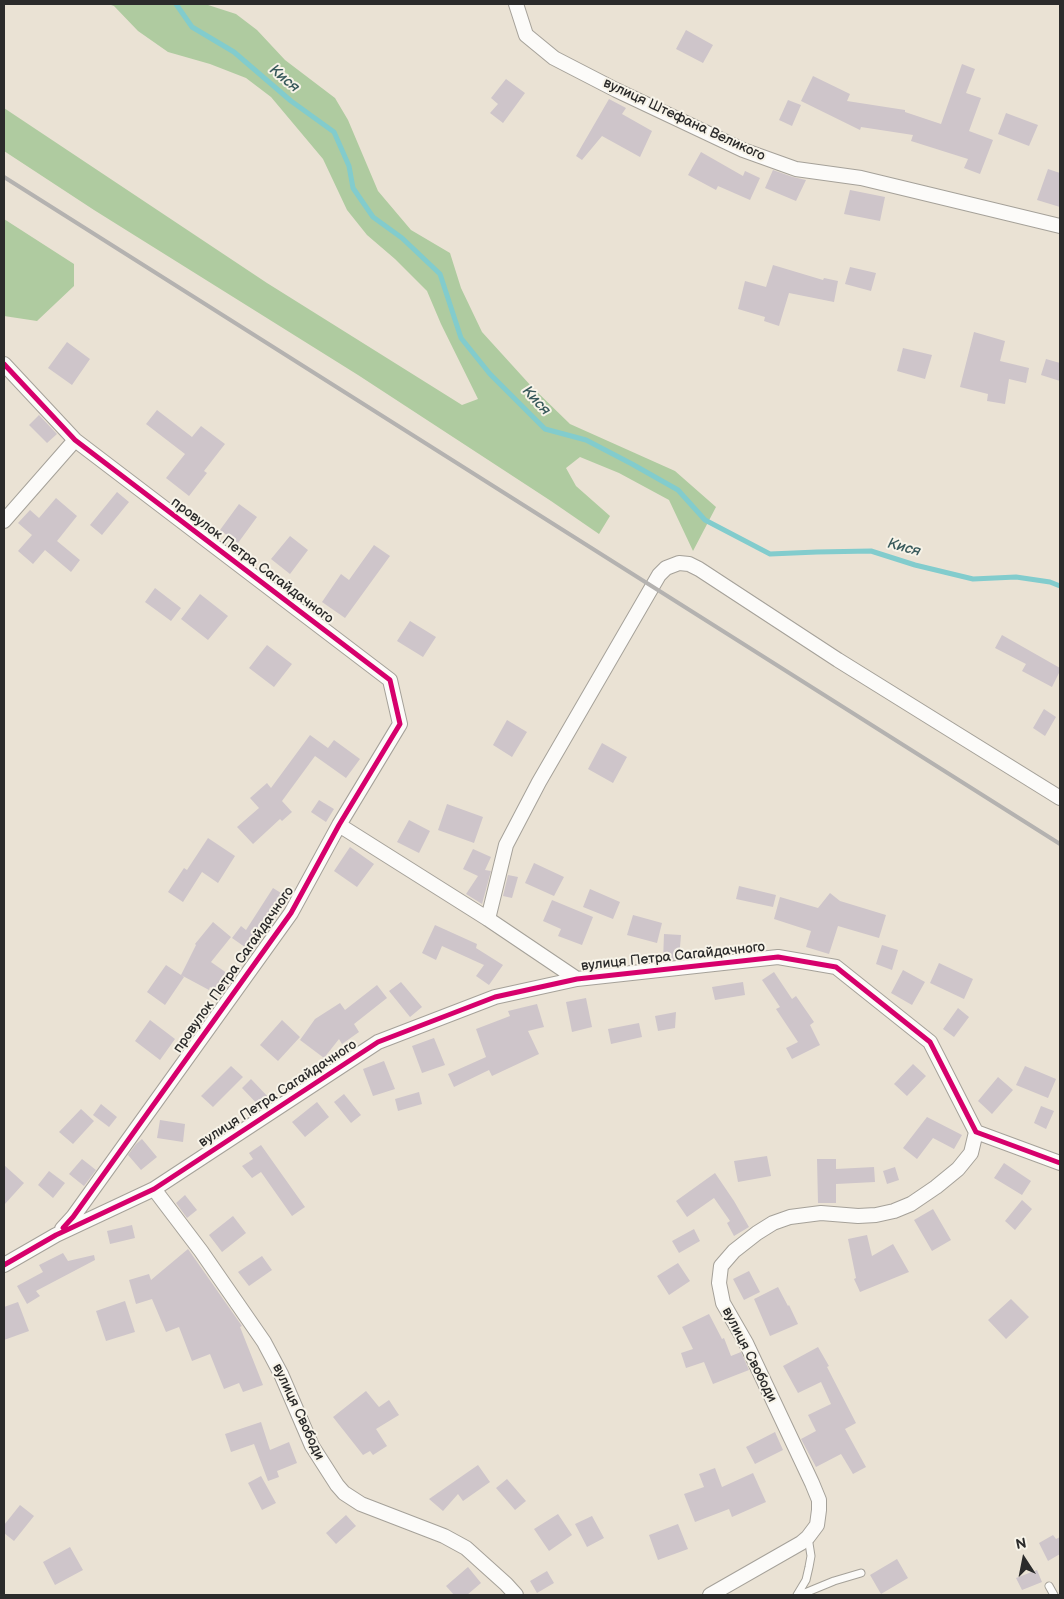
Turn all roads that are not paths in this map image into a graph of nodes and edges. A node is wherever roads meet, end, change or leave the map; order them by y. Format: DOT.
graph roads {
  1 [pos="516,4"];
  2 [pos="1060,226"];
  3 [pos="4,364"];
  4 [pos="74,440"];
  5 [pos="4,521"];
  6 [pos="1060,798"];
  7 [pos="339,825"];
  8 [pos="488,919"];
  9 [pos="577,979"];
  10 [pos="976,1132"];
  11 [pos="1060,1163"];
  12 [pos="154,1188"];
  13 [pos="56,1235"];
  14 [pos="4,1265"];
  15 [pos="808,1537"];
  16 [pos="861,1573"];
  17 [pos="1048,1586"];
  18 [pos="516,1595"];
  19 [pos="710,1595"];
  20 [pos="798,1595"];
  21 [pos="1054,1595"];
  1 -- 2 [label="street, вулиця Штефана Великого"];
  3 -- 4 [label="street, провулок Петра Сагайдачного"];
  4 -- 5 [label="street"];
  4 -- 7 [label="street, провулок Петра Сагайдачного"];
  6 -- 8 [label="street"];
  7 -- 8 [label="street"];
  7 -- 13 [label="street, провулок Петра Сагайдачного"];
  8 -- 9 [label="street"];
  9 -- 10 [label="street, вулиця Петра Сагайдачного"];
  9 -- 12 [label="street, вулиця Петра Сагайдачного"];
  10 -- 11 [label="street"];
  10 -- 15 [label="street, вулиця Свободи"];
  12 -- 13 [label="street, вулиця Петра Сагайдачного"];
  12 -- 18 [label="street, вулиця Свободи"];
  13 -- 14 [label="street, вулиця Петра Сагайдачного"];
  15 -- 19 [label="street"];
  15 -- 20 [label="lane"];
  16 -- 20 [label="lane"];
  17 -- 21 [label="lane"];
}
